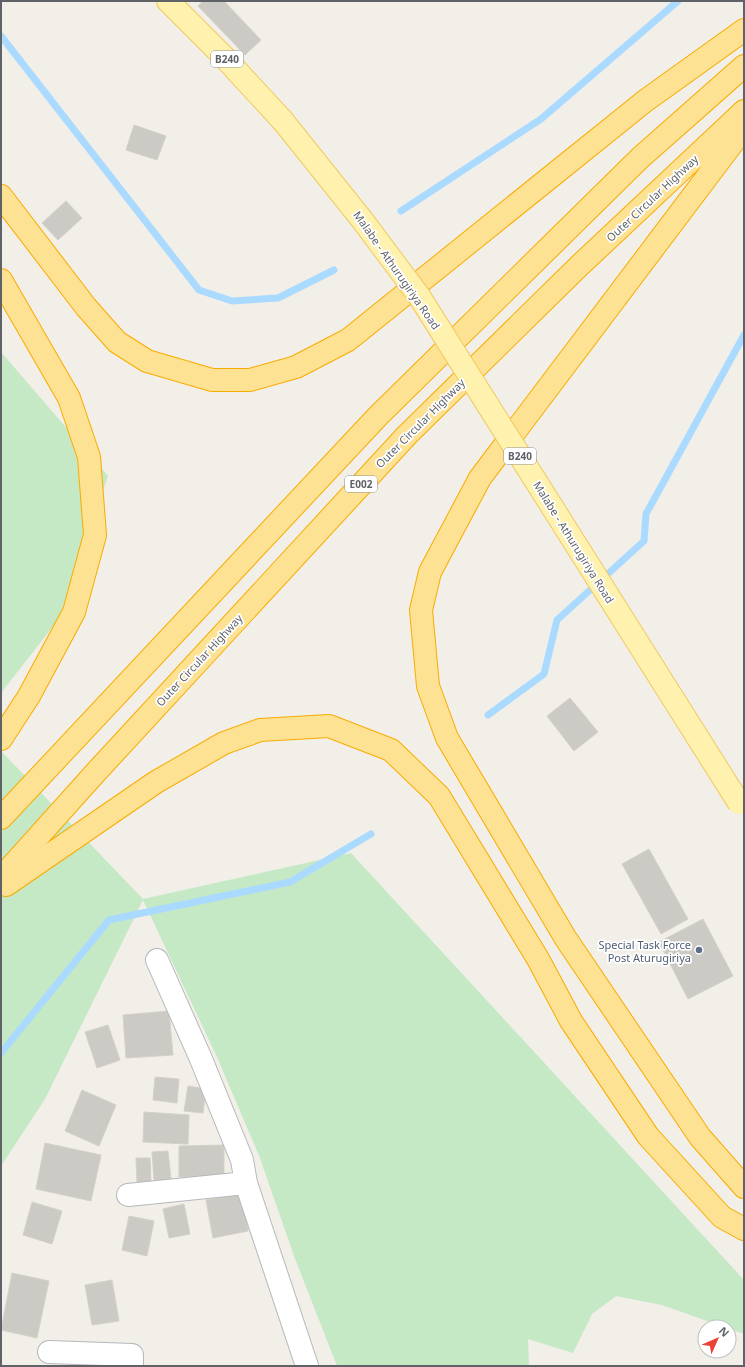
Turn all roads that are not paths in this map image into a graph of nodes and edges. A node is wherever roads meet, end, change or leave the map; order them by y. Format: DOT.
graph roads {
  1 [pos="168,1"];
  2 [pos="744,30"];
  3 [pos="744,66"];
  4 [pos="744,111"];
  5 [pos="744,128"];
  6 [pos="1,196"];
  7 [pos="1,280"];
  8 [pos="1,739"];
  9 [pos="742,807"];
  10 [pos="1,818"];
  11 [pos="1,878"];
  12 [pos="1,889"];
  13 [pos="157,960"];
  14 [pos="246,1183"];
  15 [pos="744,1187"];
  16 [pos="128,1195"];
  17 [pos="744,1229"];
  18 [pos="49,1352"];
  19 [pos="132,1366"];
  20 [pos="307,1366"];
  1 -- 9 [label="main road, Malabe - Athurugiriya Road / B240, bridge"];
  2 -- 6 [label="highway"];
  3 -- 10 [label="highway"];
  4 -- 11 [label="highway, Outer Circular Highway / E002"];
  5 -- 15 [label="highway"];
  7 -- 8 [label="highway"];
  12 -- 17 [label="highway"];
  13 -- 14 [label="street"];
  14 -- 16 [label="street"];
  14 -- 20 [label="street"];
  18 -- 19 [label="street"];
}
